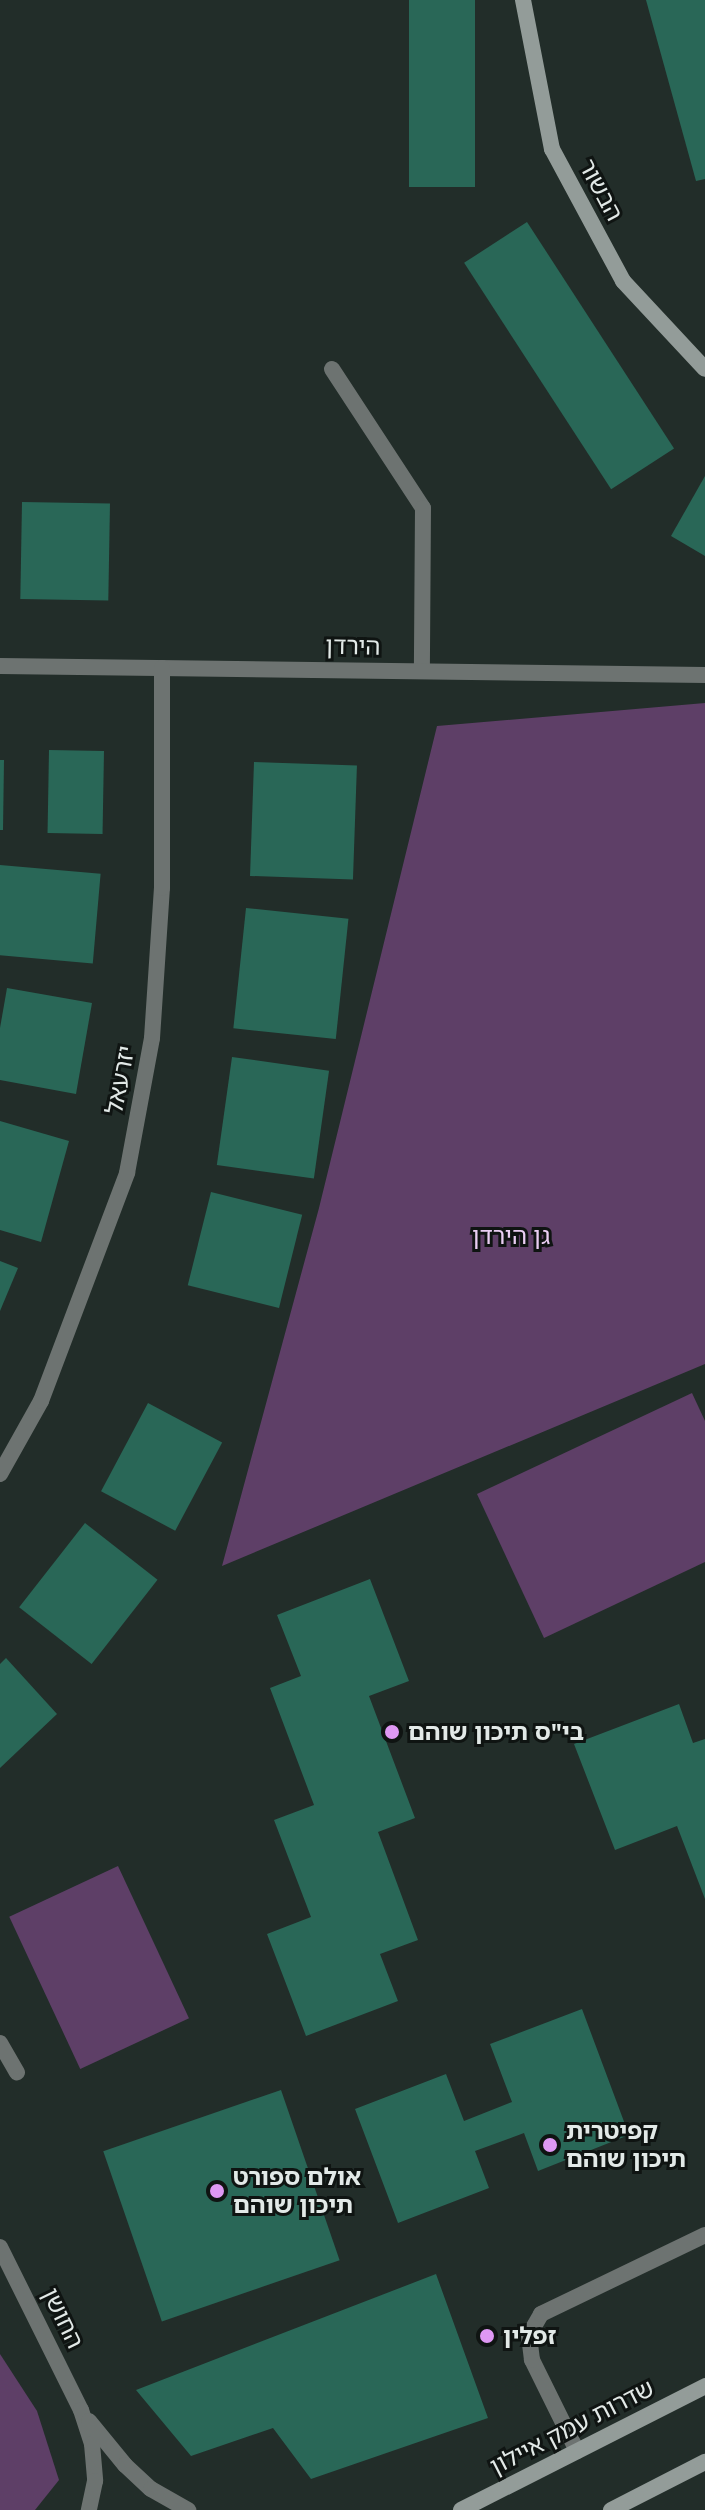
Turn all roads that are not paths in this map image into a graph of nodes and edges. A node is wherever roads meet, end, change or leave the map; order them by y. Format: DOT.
graph roads {
  1 [pos="523,0"];
  2 [pos="332,369"];
  3 [pos="705,369"];
  4 [pos="0,666"];
  5 [pos="162,668"];
  6 [pos="422,671"];
  7 [pos="705,675"];
  8 [pos="0,1474"];
  9 [pos="0,2043"];
  10 [pos="17,2073"];
  11 [pos="705,2235"];
  12 [pos="0,2247"];
  13 [pos="6,2271"];
  14 [pos="705,2386"];
  15 [pos="81,2410"];
  16 [pos="577,2451"];
  17 [pos="705,2462"];
  18 [pos="89,2510"];
  19 [pos="188,2510"];
  20 [pos="461,2510"];
  21 [pos="611,2510"];
  1 -- 3 [label="street, הבשור"];
  2 -- 6 [label="street"];
  4 -- 5 [label="street, הירדן"];
  5 -- 6 [label="street, הירדן"];
  5 -- 8 [label="street, יזרעאל"];
  6 -- 7 [label="street, הירדן"];
  9 -- 10 [label="street"];
  11 -- 16 [label="street"];
  12 -- 13 [label="street, החושן"];
  13 -- 15 [label="street, החושן"];
  14 -- 16 [label="street, שדרות עמק איילון"];
  15 -- 18 [label="street, החושן"];
  15 -- 19 [label="street, החושן"];
  16 -- 20 [label="street, שדרות עמק איילון"];
  17 -- 21 [label="street"];
}
